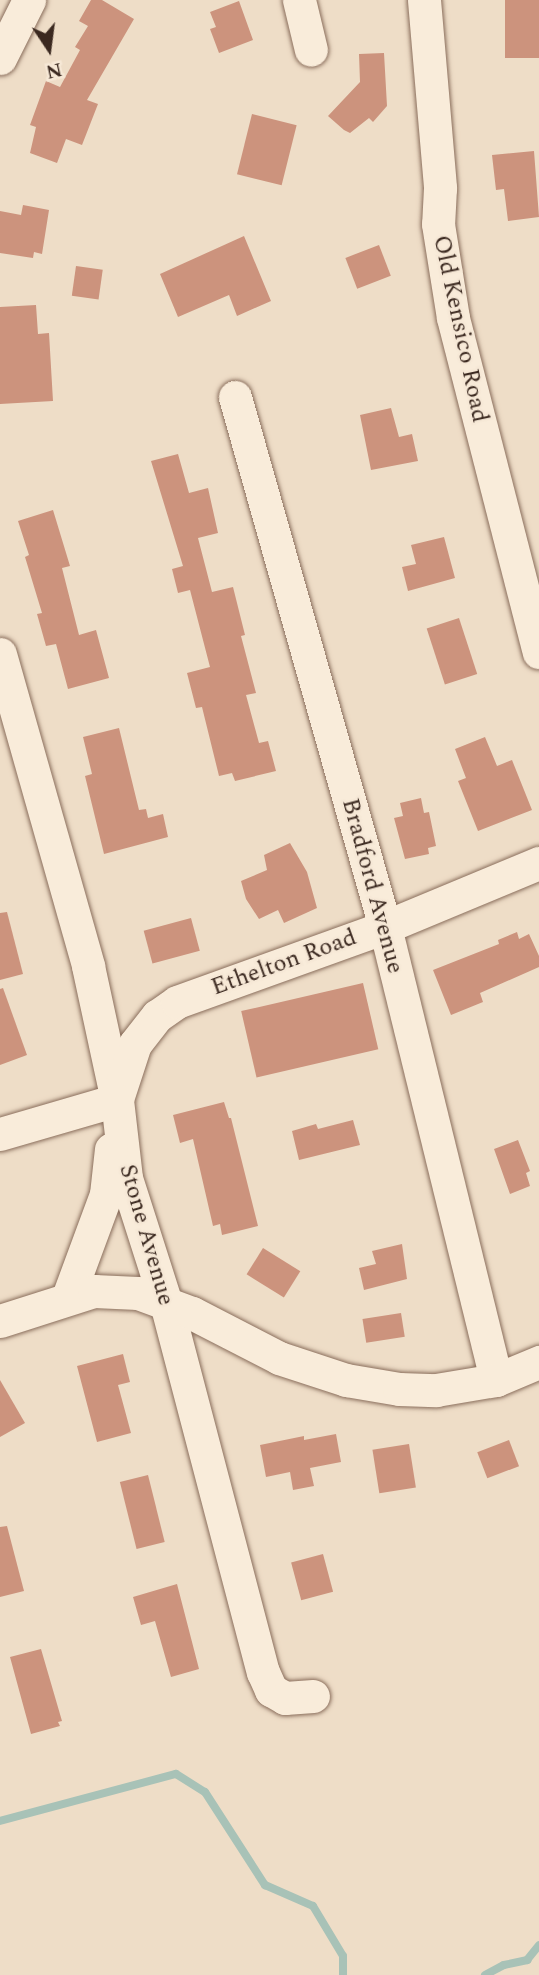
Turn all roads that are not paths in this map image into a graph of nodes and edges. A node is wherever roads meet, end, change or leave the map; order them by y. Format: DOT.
graph roads {
  1 [pos="29,0"];
  2 [pos="299,0"];
  3 [pos="424,0"];
  4 [pos="311,50"];
  5 [pos="0,58"];
  6 [pos="235,397"];
  7 [pos="539,652"];
  8 [pos="0,654"];
  9 [pos="539,863"];
  10 [pos="385,927"];
  11 [pos="117,1100"];
  12 [pos="0,1134"];
  13 [pos="68,1297"];
  14 [pos="166,1303"];
  15 [pos="0,1321"];
  16 [pos="539,1362"];
  17 [pos="496,1380"];
  18 [pos="313,1696"];
  1 -- 5 [label="street"];
  2 -- 4 [label="street"];
  3 -- 7 [label="street, Old Kensico Road"];
  6 -- 10 [label="street, Bradford Avenue"];
  8 -- 11 [label="street, Stone Avenue"];
  9 -- 10 [label="street, Ethelton Road"];
  10 -- 11 [label="street, Ethelton Road"];
  10 -- 17 [label="street, Bradford Avenue"];
  11 -- 12 [label="street"];
  11 -- 13 [label="street"];
  11 -- 14 [label="street, Stone Avenue"];
  13 -- 14 [label="street"];
  13 -- 15 [label="street"];
  14 -- 17 [label="street"];
  14 -- 18 [label="street, Stone Avenue"];
  16 -- 17 [label="street"];
}
